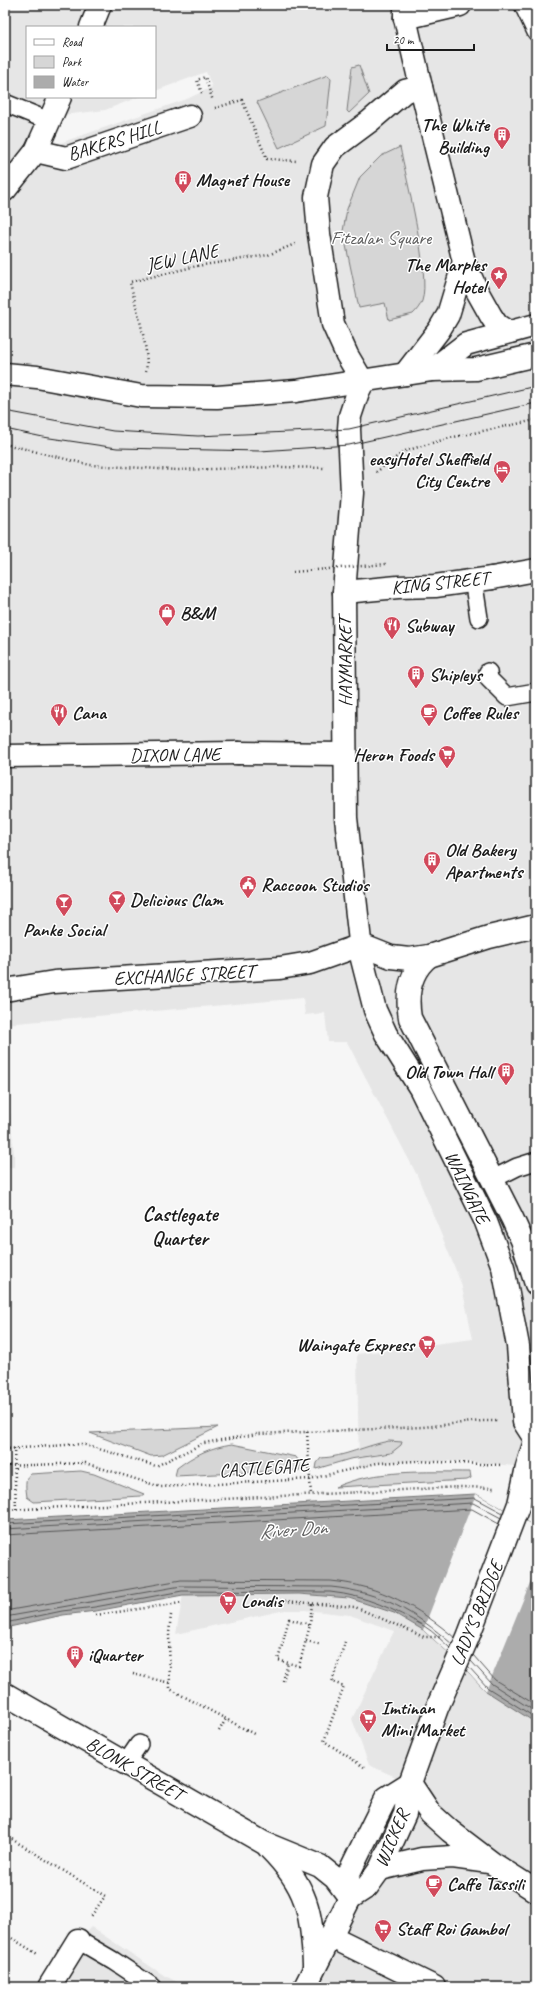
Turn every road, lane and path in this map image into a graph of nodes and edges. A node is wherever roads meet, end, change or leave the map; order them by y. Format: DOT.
graph roads {
  1 [pos="100,5"];
  2 [pos="460,5"];
  3 [pos="523,5"];
  4 [pos="405,12"];
  5 [pos="91,26"];
  6 [pos="536,32"];
  7 [pos="421,87"];
  8 [pos="60,98"];
  9 [pos="5,103"];
  10 [pos="197,108"];
  11 [pos="49,121"];
  12 [pos="36,151"];
  13 [pos="323,164"];
  14 [pos="5,190"];
  15 [pos="319,234"];
  16 [pos="464,262"];
  17 [pos="536,325"];
  18 [pos="508,332"];
  19 [pos="536,356"];
  20 [pos="147,364"];
  21 [pos="432,370"];
  22 [pos="5,374"];
  23 [pos="405,374"];
  24 [pos="363,382"];
  25 [pos="536,420"];
  26 [pos="5,444"];
  27 [pos="350,472"];
  28 [pos="386,564"];
  29 [pos="536,570"];
  30 [pos="293,572"];
  31 [pos="483,578"];
  32 [pos="344,592"];
  33 [pos="479,618"];
  34 [pos="488,672"];
  35 [pos="536,692"];
  36 [pos="345,754"];
  37 [pos="5,756"];
  38 [pos="536,926"];
  39 [pos="361,945"];
  40 [pos="429,956"];
  41 [pos="5,990"];
  42 [pos="536,1161"];
  43 [pos="492,1180"];
  44 [pos="536,1284"];
  45 [pos="307,1432"];
  46 [pos="533,1435"];
  47 [pos="14,1448"];
  48 [pos="5,1449"];
  49 [pos="16,1465"];
  50 [pos="5,1466"];
  51 [pos="527,1466"];
  52 [pos="310,1479"];
  53 [pos="311,1495"];
  54 [pos="520,1497"];
  55 [pos="5,1510"];
  56 [pos="16,1510"];
  57 [pos="285,1601"];
  58 [pos="181,1603"];
  59 [pos="312,1603"];
  60 [pos="96,1615"];
  61 [pos="171,1615"];
  62 [pos="310,1625"];
  63 [pos="468,1637"];
  64 [pos="306,1641"];
  65 [pos="345,1642"];
  66 [pos="319,1644"];
  67 [pos="288,1662"];
  68 [pos="133,1674"];
  69 [pos="282,1681"];
  70 [pos="170,1683"];
  71 [pos="5,1694"];
  72 [pos="226,1719"];
  73 [pos="219,1732"];
  74 [pos="254,1734"];
  75 [pos="139,1744"];
  76 [pos="126,1763"];
  77 [pos="364,1767"];
  78 [pos="410,1783"];
  79 [pos="5,1835"];
  80 [pos="264,1843"];
  81 [pos="492,1863"];
  82 [pos="380,1869"];
  83 [pos="536,1891"];
  84 [pos="350,1898"];
  85 [pos="83,1932"];
  86 [pos="5,1934"];
  87 [pos="330,1936"];
  88 [pos="314,1967"];
  89 [pos="60,1968"];
  90 [pos="49,1987"];
  91 [pos="153,1987"];
  92 [pos="305,1987"];
  93 [pos="434,1987"];
  1 -- 5 [label="street"];
  2 -- 4 [label="street"];
  3 -- 6 [label="lane"];
  4 -- 7 [label="street"];
  7 -- 13 [label="street"];
  7 -- 16 [label="street"];
  8 -- 11 [label="street"];
  9 -- 11 [label="lane"];
  10 -- 12 [label="street, BAKERS HILL"];
  10 -- 13 [label="path"];
  11 -- 12 [label="street"];
  12 -- 14 [label="street"];
  13 -- 15 [label="street"];
  15 -- 20 [label="path, JEW LANE"];
  15 -- 24 [label="street"];
  16 -- 18 [label="street"];
  16 -- 23 [label="street"];
  17 -- 18 [label="street"];
  18 -- 21 [label="street"];
  19 -- 21 [label="street"];
  21 -- 23 [label="street"];
  22 -- 24 [label="street"];
  23 -- 24 [label="street"];
  24 -- 27 [label="street, HAYMARKET"];
  25 -- 27 [label="path"];
  26 -- 27 [label="path"];
  27 -- 32 [label="street, HAYMARKET"];
  28 -- 30 [label="path, bridge"];
  29 -- 31 [label="street, KING STREET"];
  31 -- 32 [label="street, KING STREET"];
  31 -- 33 [label="lane"];
  32 -- 36 [label="street, HAYMARKET"];
  34 -- 35 [label="lane"];
  36 -- 37 [label="street, DIXON LANE"];
  36 -- 39 [label="street, HAYMARKET"];
  38 -- 40 [label="street"];
  39 -- 40 [label="street"];
  39 -- 41 [label="street, EXCHANGE STREET"];
  39 -- 46 [label="street, WAINGATE"];
  40 -- 43 [label="street, WAINGATE"];
  42 -- 43 [label="lane"];
  43 -- 44 [label="street, WAINGATE"];
  45 -- 46 [label="path"];
  45 -- 47 [label="path"];
  45 -- 52 [label="path"];
  46 -- 51 [label="street, LADY'S BRIDGE"];
  47 -- 48 [label="path"];
  47 -- 49 [label="path"];
  49 -- 50 [label="path, CASTLEGATE"];
  49 -- 52 [label="path, CASTLEGATE"];
  49 -- 56 [label="path"];
  51 -- 52 [label="path, CASTLEGATE"];
  51 -- 54 [label="street, LADY'S BRIDGE"];
  52 -- 53 [label="path"];
  53 -- 54 [label="path"];
  53 -- 56 [label="path"];
  54 -- 63 [label="street, LADY'S BRIDGE"];
  55 -- 56 [label="path"];
  57 -- 59 [label="path"];
  58 -- 60 [label="path"];
  59 -- 62 [label="path"];
  59 -- 63 [label="path"];
  61 -- 70 [label="path"];
  62 -- 64 [label="path"];
  62 -- 67 [label="path"];
  63 -- 78 [label="street, LADY'S BRIDGE"];
  64 -- 66 [label="path"];
  64 -- 67 [label="path"];
  65 -- 77 [label="path"];
  67 -- 69 [label="path"];
  68 -- 70 [label="path"];
  70 -- 72 [label="path"];
  71 -- 76 [label="street, BLONK STREET"];
  72 -- 73 [label="path"];
  72 -- 74 [label="path"];
  75 -- 76 [label="lane"];
  76 -- 80 [label="street, BLONK STREET"];
  78 -- 81 [label="street"];
  78 -- 82 [label="street, WICKER"];
  78 -- 84 [label="street, WICKER"];
  79 -- 85 [label="path"];
  80 -- 84 [label="street, BLONK STREET"];
  80 -- 88 [label="street, BLONK STREET"];
  81 -- 82 [label="street"];
  81 -- 83 [label="street"];
  82 -- 84 [label="street, WICKER"];
  84 -- 87 [label="street, WICKER"];
  85 -- 89 [label="street"];
  85 -- 91 [label="lane"];
  86 -- 89 [label="path"];
  87 -- 88 [label="street, WICKER"];
  87 -- 93 [label="street"];
  88 -- 92 [label="street, WICKER"];
  89 -- 90 [label="street"];
}
